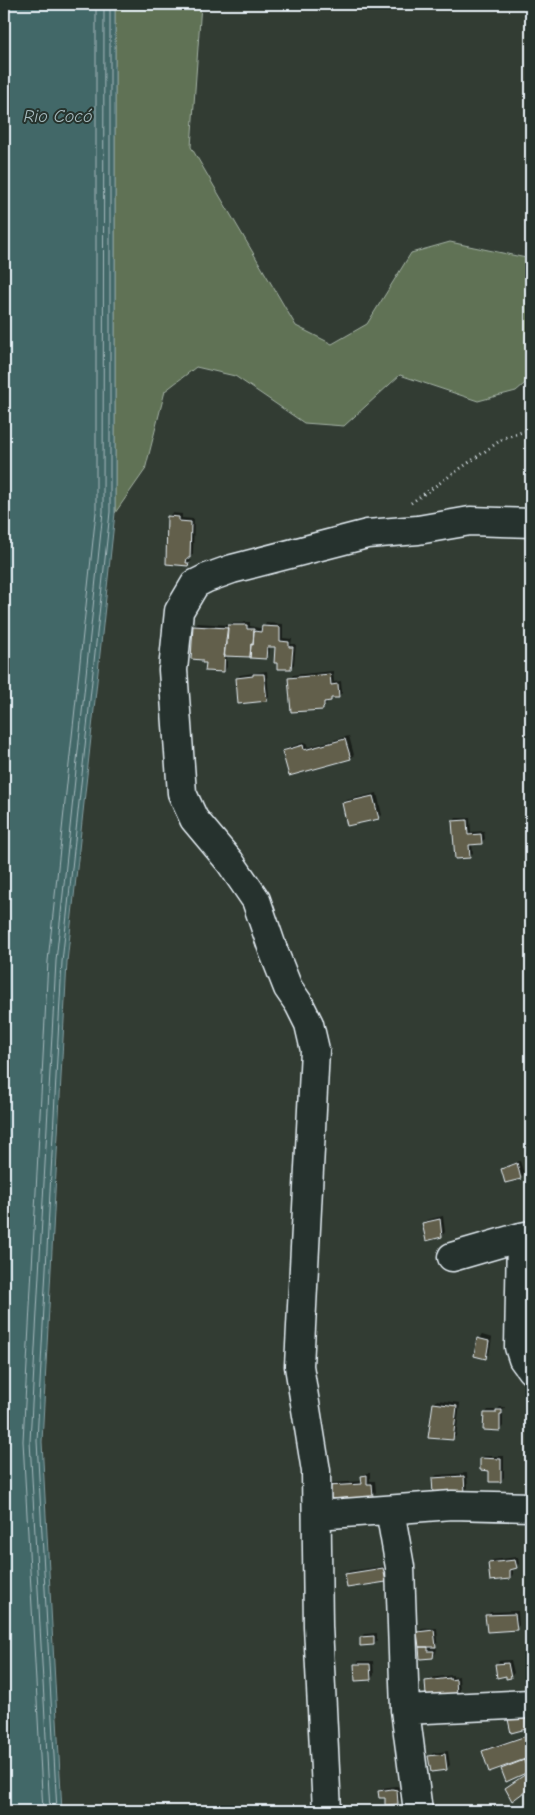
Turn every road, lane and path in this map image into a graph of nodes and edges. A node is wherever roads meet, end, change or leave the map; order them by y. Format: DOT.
graph roads {
  1 [pos="531,429"];
  2 [pos="407,506"];
  3 [pos="531,523"];
  4 [pos="526,1236"];
  5 [pos="452,1257"];
  6 [pos="531,1370"];
  7 [pos="531,1507"];
  8 [pos="390,1510"];
  9 [pos="317,1515"];
  10 [pos="531,1704"];
  11 [pos="405,1710"];
  12 [pos="327,1811"];
  13 [pos="418,1811"];
  1 -- 2 [label="path"];
  3 -- 9 [label="street"];
  4 -- 5 [label="street"];
  4 -- 6 [label="street"];
  7 -- 8 [label="street"];
  8 -- 9 [label="street"];
  8 -- 11 [label="street"];
  9 -- 12 [label="street"];
  10 -- 11 [label="street"];
  11 -- 13 [label="street"];
}
